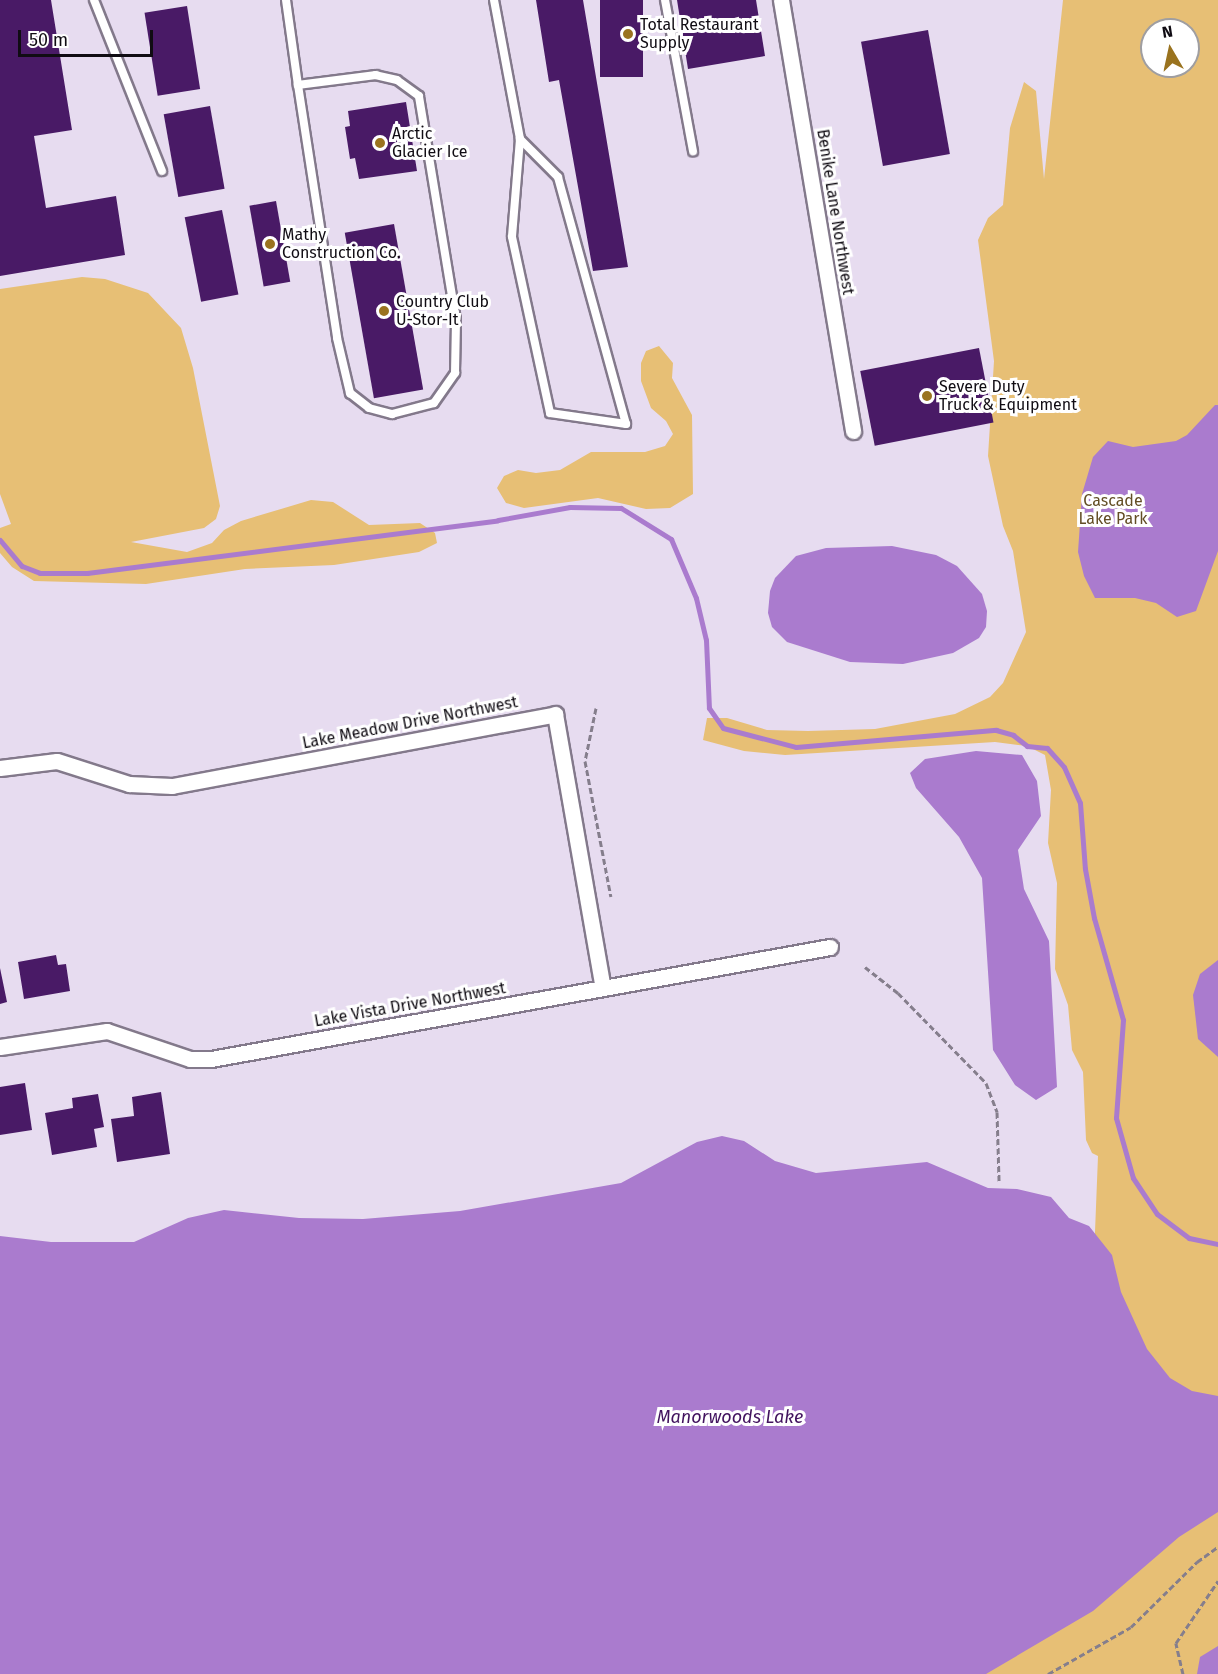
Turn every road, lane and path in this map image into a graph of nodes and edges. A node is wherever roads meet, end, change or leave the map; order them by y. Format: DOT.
graph roads {
  1 [pos="94,0"];
  2 [pos="286,0"];
  3 [pos="495,0"];
  4 [pos="665,0"];
  5 [pos="782,0"];
  6 [pos="298,85"];
  7 [pos="520,139"];
  8 [pos="693,151"];
  9 [pos="162,171"];
  10 [pos="853,431"];
  11 [pos="596,708"];
  12 [pos="0,768"];
  13 [pos="611,897"];
  14 [pos="830,947"];
  15 [pos="865,967"];
  16 [pos="603,988"];
  17 [pos="0,1047"];
  18 [pos="999,1181"];
  19 [pos="1217,1548"];
  20 [pos="1218,1554"];
  21 [pos="1218,1581"];
  22 [pos="1048,1674"];
  23 [pos="1183,1674"];
  1 -- 9 [label="lane"];
  2 -- 6 [label="lane"];
  3 -- 7 [label="lane"];
  4 -- 8 [label="lane"];
  5 -- 10 [label="street, Benike Lane Northwest"];
  6 -- 6 [label="lane"];
  7 -- 7 [label="lane"];
  11 -- 13 [label="path"];
  12 -- 16 [label="street, Lake Meadow Drive Northwest"];
  14 -- 16 [label="street, Lake Vista Drive Northwest"];
  15 -- 18 [label="path"];
  16 -- 17 [label="street, Lake Vista Drive Northwest"];
  19 -- 20 [label="path"];
  19 -- 22 [label="path"];
  21 -- 23 [label="path"];
}
